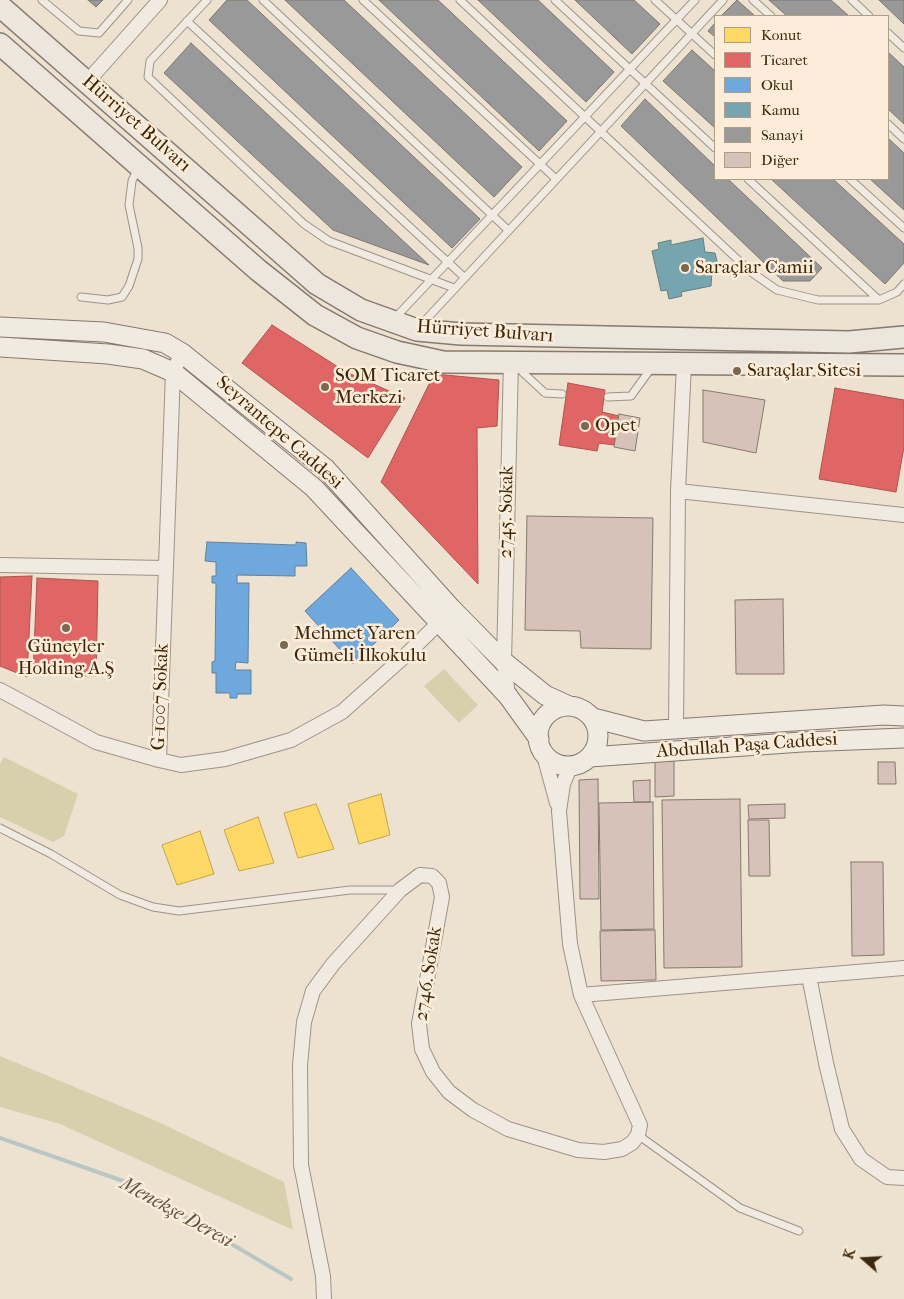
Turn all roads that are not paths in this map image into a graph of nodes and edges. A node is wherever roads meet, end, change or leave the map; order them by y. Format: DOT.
graph roads {
  1 [pos="128,0"];
  2 [pos="160,0"];
  3 [pos="207,0"];
  4 [pos="263,0"];
  5 [pos="363,0"];
  6 [pos="460,0"];
  7 [pos="555,0"];
  8 [pos="655,0"];
  9 [pos="695,0"];
  10 [pos="723,0"];
  11 [pos="753,0"];
  12 [pos="852,0"];
  13 [pos="45,1"];
  14 [pos="0,6"];
  15 [pos="770,15"];
  16 [pos="868,15"];
  17 [pos="676,20"];
  18 [pos="187,21"];
  19 [pos="691,34"];
  20 [pos="889,34"];
  21 [pos="0,44"];
  22 [pos="904,48"];
  23 [pos="714,54"];
  24 [pos="630,69"];
  25 [pos="87,82"];
  26 [pos="645,83"];
  27 [pos="585,116"];
  28 [pos="889,125"];
  29 [pos="600,131"];
  30 [pos="904,139"];
  31 [pos="714,147"];
  32 [pos="540,164"];
  33 [pos="139,165"];
  34 [pos="556,178"];
  35 [pos="749,180"];
  36 [pos="851,180"];
  37 [pos="492,216"];
  38 [pos="904,228"];
  39 [pos="508,230"];
  40 [pos="447,263"];
  41 [pos="464,277"];
  42 [pos="431,280"];
  43 [pos="904,284"];
  44 [pos="454,288"];
  45 [pos="81,297"];
  46 [pos="879,300"];
  47 [pos="393,320"];
  48 [pos="0,327"];
  49 [pos="417,330"];
  50 [pos="904,337"];
  51 [pos="0,347"];
  52 [pos="182,352"];
  53 [pos="511,361"];
  54 [pos="654,364"];
  55 [pos="684,364"];
  56 [pos="904,365"];
  57 [pos="173,372"];
  58 [pos="562,394"];
  59 [pos="608,396"];
  60 [pos="678,491"];
  61 [pos="904,515"];
  62 [pos="0,565"];
  63 [pos="165,568"];
  64 [pos="452,609"];
  65 [pos="438,623"];
  66 [pos="504,662"];
  67 [pos="0,690"];
  68 [pos="508,696"];
  69 [pos="569,706"];
  70 [pos="904,716"];
  71 [pos="592,718"];
  72 [pos="676,729"];
  73 [pos="904,738"];
  74 [pos="541,745"];
  75 [pos="159,760"];
  76 [pos="582,761"];
  77 [pos="559,811"];
  78 [pos="0,828"];
  79 [pos="400,890"];
  80 [pos="904,968"];
  81 [pos="809,976"];
  82 [pos="582,994"];
  83 [pos="638,1135"];
  84 [pos="904,1178"];
  85 [pos="799,1231"];
  86 [pos="324,1299"];
  1 -- 13 [label="lane"];
  2 -- 25 [label="street"];
  3 -- 18 [label="lane"];
  4 -- 37 [label="lane"];
  5 -- 32 [label="lane"];
  6 -- 27 [label="lane"];
  7 -- 24 [label="lane"];
  8 -- 17 [label="lane"];
  9 -- 17 [label="lane"];
  10 -- 19 [label="lane"];
  11 -- 15 [label="lane"];
  12 -- 16 [label="lane"];
  14 -- 25 [label="main road, Hürriyet Bulvarı"];
  17 -- 19 [label="lane"];
  17 -- 24 [label="lane"];
  18 -- 40 [label="lane"];
  18 -- 42 [label="lane"];
  19 -- 23 [label="lane"];
  19 -- 26 [label="lane"];
  20 -- 22 [label="lane"];
  21 -- 33 [label="main road, Hürriyet Bulvarı"];
  24 -- 26 [label="lane"];
  24 -- 27 [label="lane"];
  25 -- 47 [label="main road, Hürriyet Bulvarı"];
  26 -- 29 [label="lane"];
  26 -- 31 [label="lane"];
  27 -- 29 [label="lane"];
  27 -- 32 [label="lane"];
  28 -- 30 [label="lane"];
  29 -- 34 [label="lane"];
  29 -- 46 [label="lane"];
  32 -- 34 [label="lane"];
  32 -- 37 [label="lane"];
  33 -- 45 [label="lane"];
  33 -- 53 [label="main road, Hürriyet Bulvarı"];
  34 -- 39 [label="lane"];
  35 -- 46 [label="lane"];
  36 -- 38 [label="lane"];
  37 -- 39 [label="lane"];
  37 -- 40 [label="lane"];
  39 -- 41 [label="lane"];
  40 -- 41 [label="lane"];
  40 -- 42 [label="lane"];
  41 -- 44 [label="lane"];
  42 -- 44 [label="lane"];
  42 -- 47 [label="lane"];
  43 -- 46 [label="lane"];
  44 -- 49 [label="lane"];
  47 -- 49 [label="main road, Hürriyet Bulvarı"];
  48 -- 52 [label="main road, Seyrantepe Caddesi"];
  49 -- 50 [label="main road, Hürriyet Bulvarı"];
  51 -- 57 [label="main road, Seyrantepe Caddesi"];
  52 -- 57 [label="street, G-1007 Sokak"];
  52 -- 64 [label="main road, Seyrantepe Caddesi"];
  53 -- 54 [label="main road, Hürriyet Bulvarı"];
  53 -- 58 [label="lane"];
  53 -- 66 [label="street, 2745. Sokak"];
  54 -- 55 [label="main road, Hürriyet Bulvarı"];
  54 -- 59 [label="lane"];
  55 -- 56 [label="main road, Hürriyet Bulvarı"];
  55 -- 60 [label="street"];
  57 -- 63 [label="street, G-1007 Sokak"];
  57 -- 65 [label="main road, Seyrantepe Caddesi"];
  60 -- 61 [label="street"];
  60 -- 72 [label="street"];
  62 -- 63 [label="street"];
  63 -- 75 [label="street, G-1007 Sokak"];
  64 -- 65 [label="street, G-1007 Sokak"];
  64 -- 66 [label="main road, Seyrantepe Caddesi"];
  65 -- 68 [label="main road, Seyrantepe Caddesi"];
  65 -- 75 [label="street, G-1007 Sokak"];
  66 -- 68 [label="street, 2745. Sokak"];
  66 -- 69 [label="main road, Seyrantepe Caddesi"];
  67 -- 75 [label="street"];
  68 -- 74 [label="main road, Seyrantepe Caddesi"];
  69 -- 71 [label="main road"];
  69 -- 74 [label="main road"];
  70 -- 72 [label="main road, Abdullah Paşa Caddesi"];
  71 -- 72 [label="main road, Abdullah Paşa Caddesi"];
  71 -- 76 [label="main road"];
  73 -- 76 [label="main road, Abdullah Paşa Caddesi"];
  74 -- 76 [label="main road"];
  74 -- 77 [label="street"];
  76 -- 77 [label="street"];
  77 -- 82 [label="street"];
  78 -- 79 [label="lane"];
  79 -- 83 [label="street, 2746. Sokak"];
  79 -- 86 [label="street, 2746. Sokak"];
  80 -- 81 [label="street"];
  81 -- 82 [label="street"];
  81 -- 84 [label="street"];
  82 -- 83 [label="street"];
  83 -- 85 [label="lane"];
}
